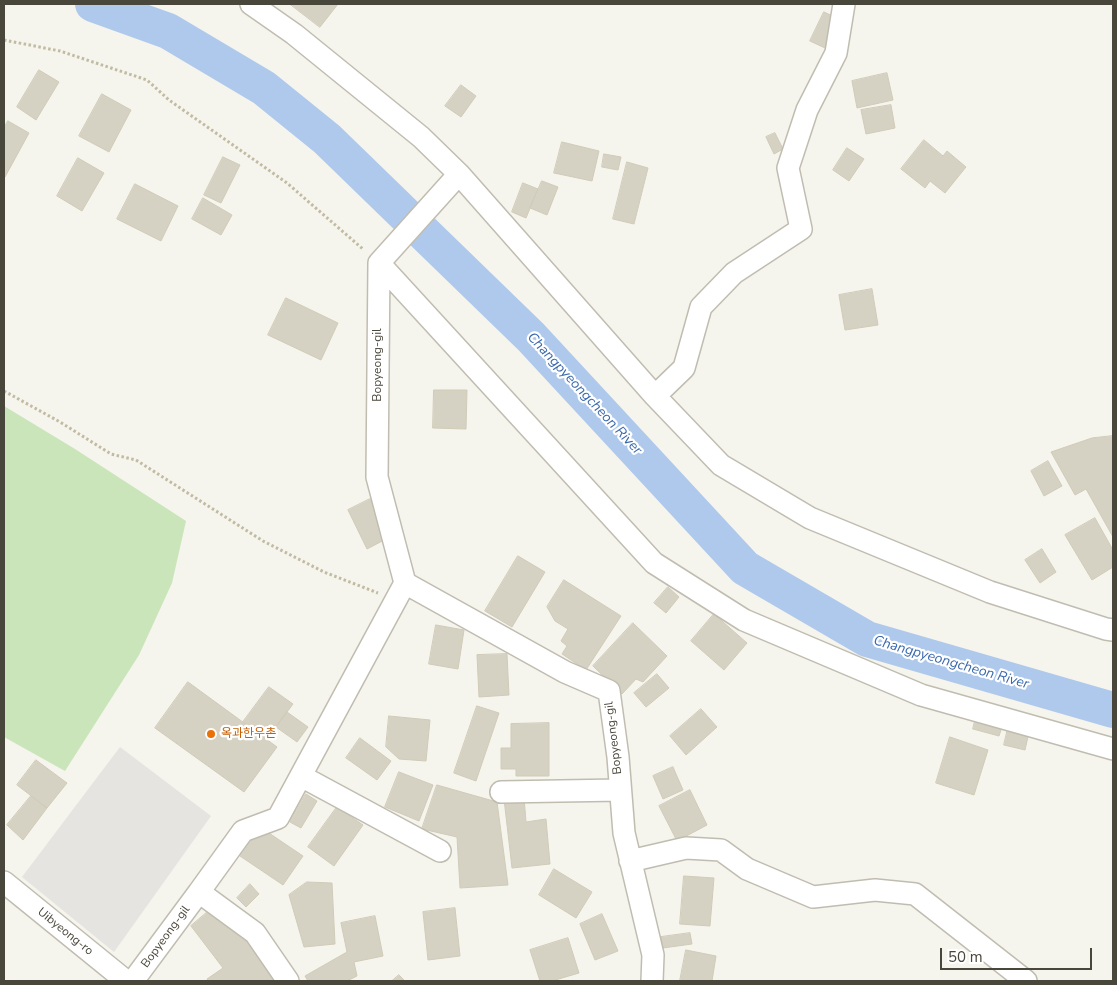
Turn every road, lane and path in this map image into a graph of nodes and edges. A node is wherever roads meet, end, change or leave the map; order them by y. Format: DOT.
graph roads {
  1 [pos="251,4"];
  2 [pos="844,4"];
  3 [pos="4,40"];
  4 [pos="455,179"];
  5 [pos="379,262"];
  6 [pos="4,391"];
  7 [pos="655,396"];
  8 [pos="400,592"];
  9 [pos="1113,630"];
  10 [pos="1113,749"];
  11 [pos="301,776"];
  12 [pos="620,790"];
  13 [pos="501,792"];
  14 [pos="440,851"];
  15 [pos="630,861"];
  16 [pos="4,882"];
  17 [pos="199,892"];
  18 [pos="126,981"];
  19 [pos="133,981"];
  20 [pos="288,981"];
  21 [pos="652,981"];
  22 [pos="1026,981"];
  1 -- 4 [label="street"];
  2 -- 7 [label="street"];
  3 -- 5 [label="path"];
  4 -- 5 [label="street"];
  4 -- 7 [label="street"];
  5 -- 8 [label="street, Bopyeong-gil"];
  5 -- 10 [label="street"];
  6 -- 8 [label="path"];
  7 -- 9 [label="street"];
  8 -- 11 [label="street, Bopyeong-gil"];
  8 -- 12 [label="street, Bopyeong-gil"];
  11 -- 14 [label="street"];
  11 -- 17 [label="street, Bopyeong-gil"];
  12 -- 13 [label="street"];
  12 -- 15 [label="street, Bopyeong-gil"];
  15 -- 21 [label="street, Bopyeong-gil"];
  15 -- 22 [label="street"];
  16 -- 18 [label="street, Uibyeong-ro"];
  17 -- 19 [label="street, Bopyeong-gil"];
  17 -- 20 [label="street"];
}
